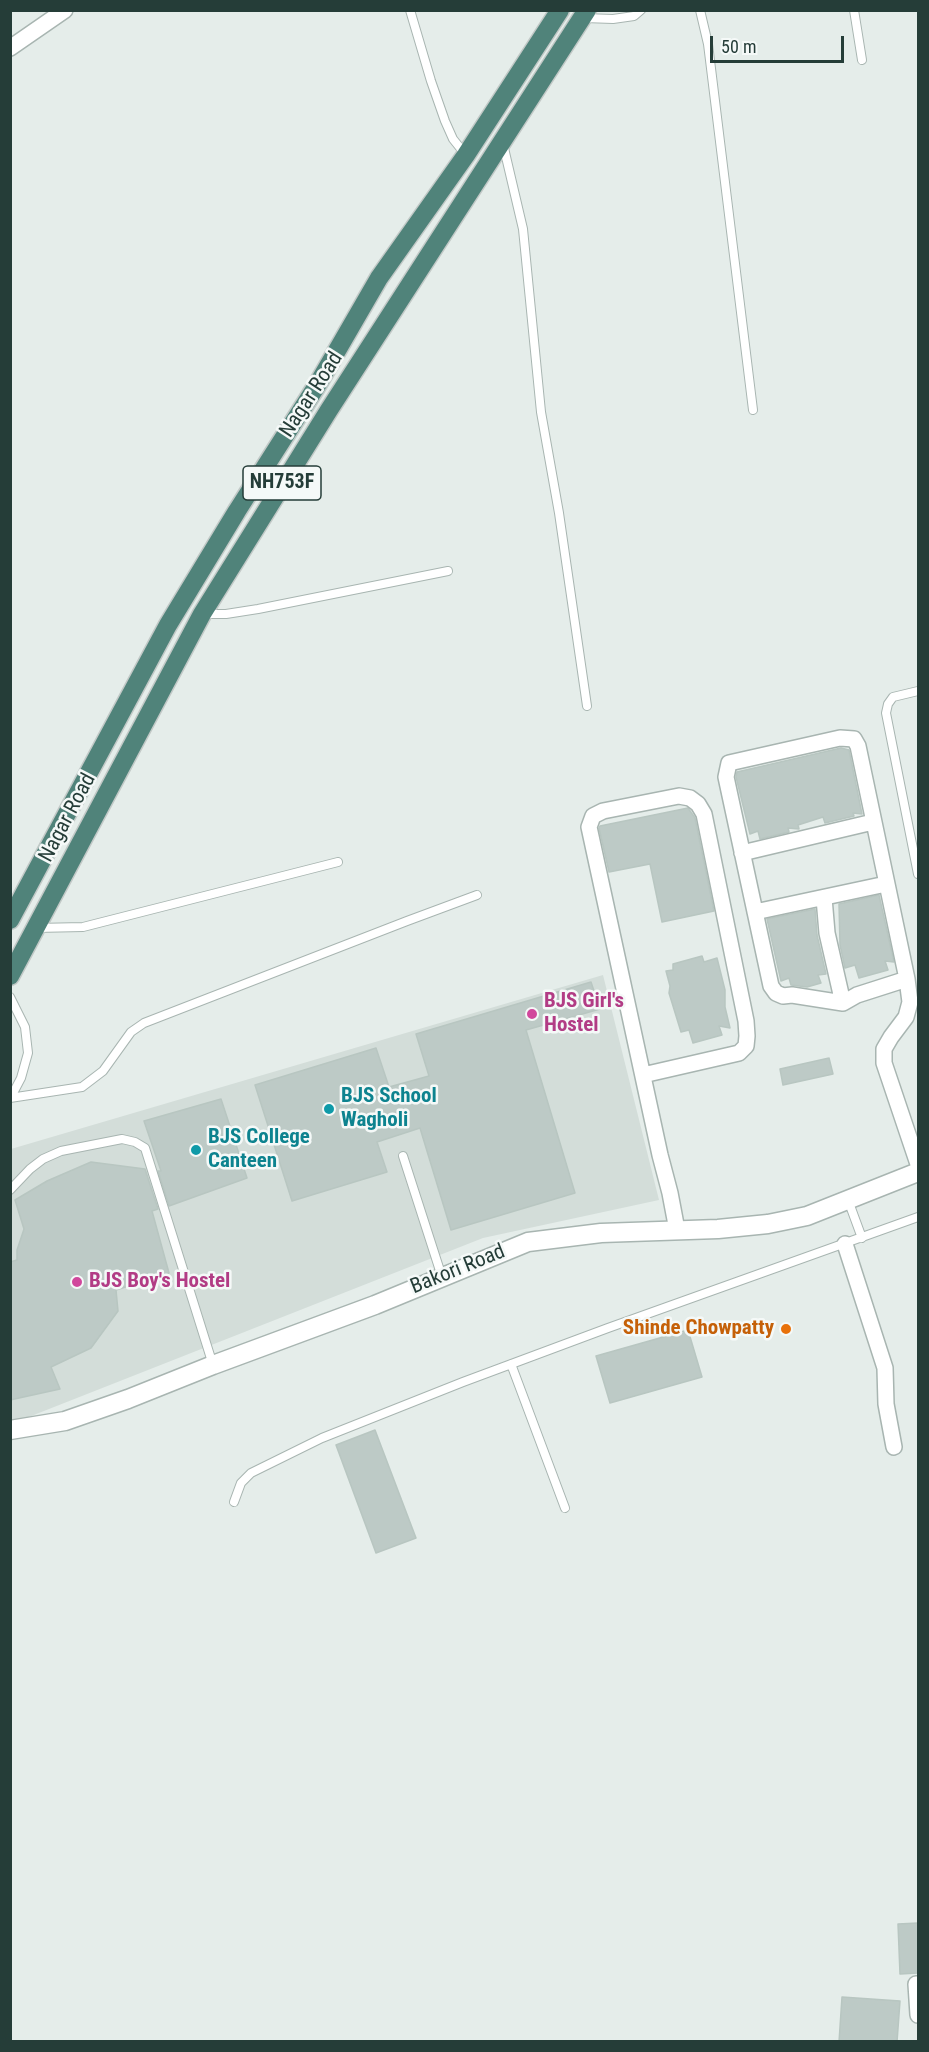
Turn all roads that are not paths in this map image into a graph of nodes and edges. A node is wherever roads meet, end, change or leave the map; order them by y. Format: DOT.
graph roads {
  1 [pos="65,10"];
  2 [pos="410,10"];
  3 [pos="560,10"];
  4 [pos="640,10"];
  5 [pos="700,10"];
  6 [pos="854,10"];
  7 [pos="585,14"];
  8 [pos="10,48"];
  9 [pos="862,60"];
  10 [pos="502,142"];
  11 [pos="466,155"];
  12 [pos="753,410"];
  13 [pos="448,570"];
  14 [pos="202,615"];
  15 [pos="918,691"];
  16 [pos="588,706"];
  17 [pos="873,822"];
  18 [pos="742,853"];
  19 [pos="338,862"];
  20 [pos="918,874"];
  21 [pos="886,884"];
  22 [pos="477,895"];
  23 [pos="824,898"];
  24 [pos="755,912"];
  25 [pos="10,920"];
  26 [pos="36,928"];
  27 [pos="10,976"];
  28 [pos="907,979"];
  29 [pos="10,997"];
  30 [pos="843,1003"];
  31 [pos="643,1075"];
  32 [pos="11,1097"];
  33 [pos="403,1156"];
  34 [pos="918,1164"];
  35 [pos="918,1172"];
  36 [pos="10,1190"];
  37 [pos="848,1200"];
  38 [pos="918,1217"];
  39 [pos="676,1230"];
  40 [pos="862,1238"];
  41 [pos="845,1244"];
  42 [pos="442,1277"];
  43 [pos="511,1364"];
  44 [pos="213,1365"];
  45 [pos="10,1430"];
  46 [pos="894,1447"];
  47 [pos="234,1503"];
  48 [pos="565,1508"];
  49 [pos="918,1984"];
  50 [pos="918,2015"];
  1 -- 8 [label="street"];
  2 -- 11 [label="lane"];
  3 -- 11 [label="highway, Nagar Road / NH753F"];
  4 -- 7 [label="lane"];
  5 -- 12 [label="lane"];
  6 -- 9 [label="lane"];
  7 -- 10 [label="highway, Nagar Road / NH753F"];
  10 -- 14 [label="highway, Nagar Road / NH753F"];
  10 -- 16 [label="lane"];
  11 -- 25 [label="highway, Nagar Road / NH753F"];
  13 -- 14 [label="lane"];
  14 -- 26 [label="highway, Nagar Road / NH753F"];
  15 -- 20 [label="lane"];
  17 -- 18 [label="street"];
  17 -- 18 [label="street"];
  17 -- 21 [label="street"];
  18 -- 24 [label="street"];
  19 -- 26 [label="lane"];
  21 -- 23 [label="street"];
  21 -- 28 [label="street"];
  22 -- 32 [label="lane"];
  23 -- 24 [label="street"];
  23 -- 30 [label="street"];
  24 -- 30 [label="street"];
  26 -- 27 [label="highway, Nagar Road / NH753F"];
  28 -- 30 [label="street"];
  28 -- 34 [label="street"];
  29 -- 32 [label="lane"];
  31 -- 31 [label="street"];
  31 -- 39 [label="street"];
  33 -- 42 [label="lane"];
  35 -- 37 [label="street, Bakori Road"];
  36 -- 44 [label="lane"];
  37 -- 39 [label="street, Bakori Road"];
  37 -- 40 [label="lane"];
  38 -- 40 [label="lane"];
  39 -- 42 [label="street, Bakori Road"];
  40 -- 41 [label="lane"];
  41 -- 43 [label="lane"];
  41 -- 46 [label="street"];
  42 -- 44 [label="street, Bakori Road"];
  43 -- 47 [label="lane"];
  43 -- 48 [label="lane"];
  44 -- 45 [label="street, Bakori Road"];
  49 -- 50 [label="street"];
}
